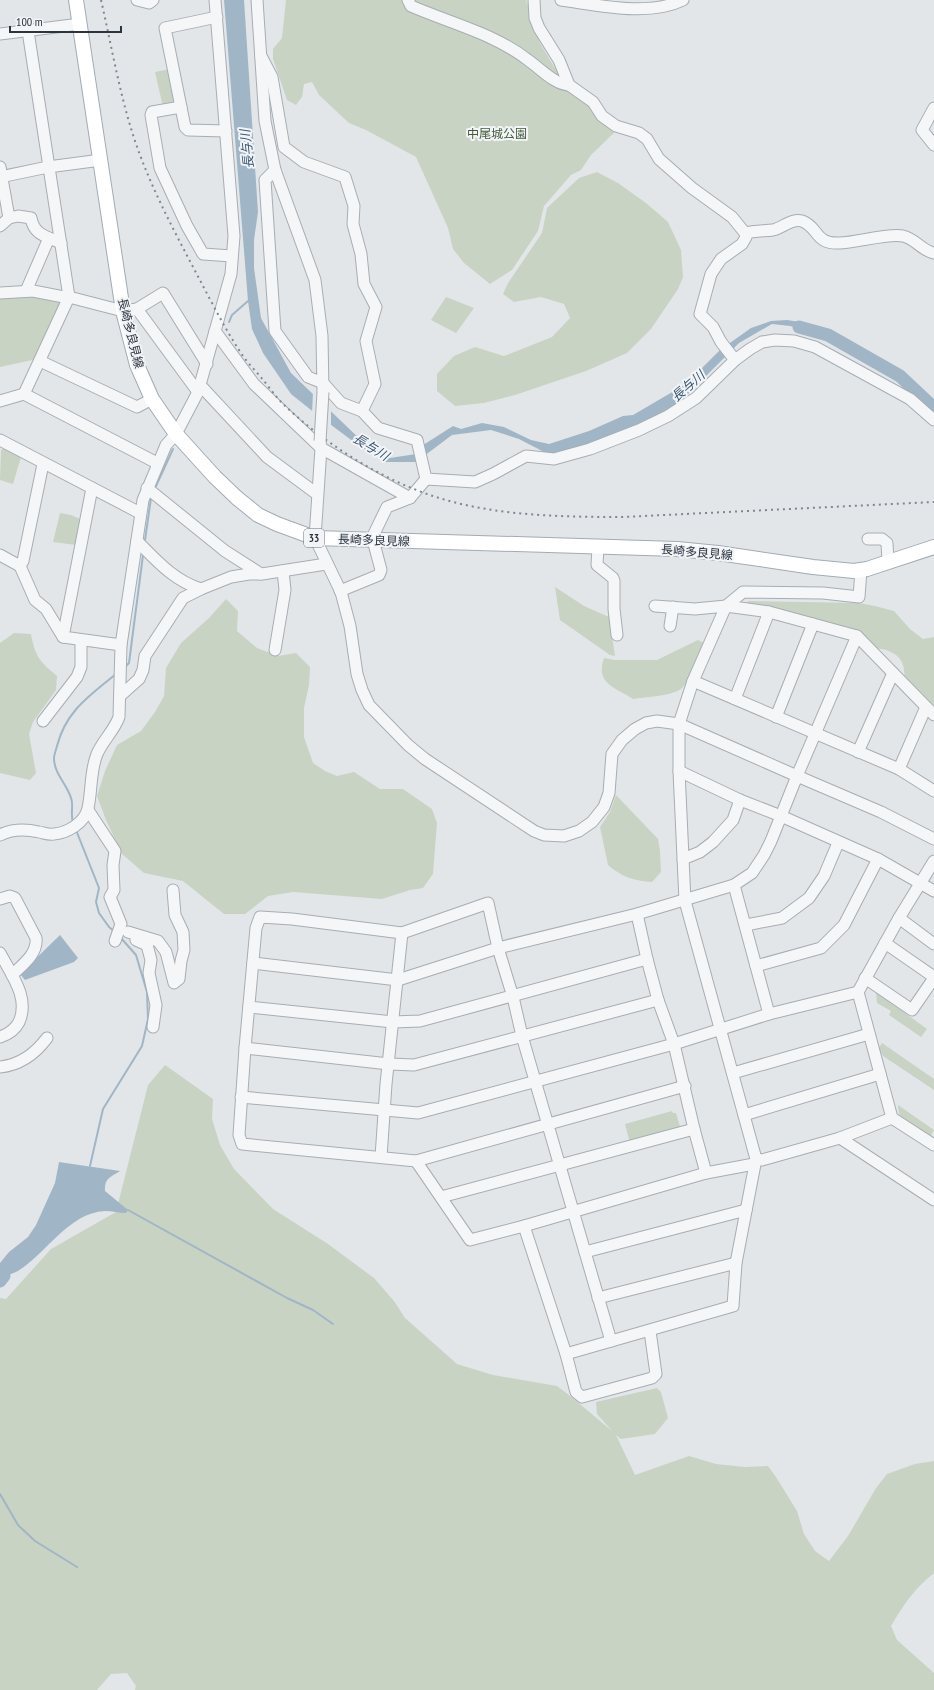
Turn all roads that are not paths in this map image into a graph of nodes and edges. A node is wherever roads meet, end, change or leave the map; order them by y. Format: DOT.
graph roads {
  1 [pos="76,0"];
  2 [pos="137,0"];
  3 [pos="153,0"];
  4 [pos="215,0"];
  5 [pos="257,0"];
  6 [pos="408,0"];
  7 [pos="534,0"];
  8 [pos="561,0"];
  9 [pos="683,0"];
  10 [pos="217,17"];
  11 [pos="80,24"];
  12 [pos="28,31"];
  13 [pos="0,34"];
  14 [pos="261,56"];
  15 [pos="569,85"];
  16 [pos="181,107"];
  17 [pos="934,108"];
  18 [pos="226,131"];
  19 [pos="934,145"];
  20 [pos="101,160"];
  21 [pos="48,167"];
  22 [pos="275,170"];
  23 [pos="0,174"];
  24 [pos="9,218"];
  25 [pos="0,226"];
  26 [pos="745,233"];
  27 [pos="49,238"];
  28 [pos="61,243"];
  29 [pos="934,253"];
  30 [pos="232,256"];
  31 [pos="26,291"];
  32 [pos="0,293"];
  33 [pos="69,298"];
  34 [pos="137,309"];
  35 [pos="123,310"];
  36 [pos="216,331"];
  37 [pos="734,359"];
  38 [pos="40,361"];
  39 [pos="207,364"];
  40 [pos="323,388"];
  41 [pos="199,389"];
  42 [pos="24,394"];
  43 [pos="152,399"];
  44 [pos="0,402"];
  45 [pos="362,411"];
  46 [pos="934,420"];
  47 [pos="176,434"];
  48 [pos="0,440"];
  49 [pos="320,445"];
  50 [pos="157,463"];
  51 [pos="43,464"];
  52 [pos="426,479"];
  53 [pos="92,488"];
  54 [pos="147,488"];
  55 [pos="317,494"];
  56 [pos="410,498"];
  57 [pos="140,513"];
  58 [pos="315,538"];
  59 [pos="868,539"];
  60 [pos="372,540"];
  61 [pos="137,541"];
  62 [pos="598,547"];
  63 [pos="934,547"];
  64 [pos="0,555"];
  65 [pos="888,562"];
  66 [pos="326,564"];
  67 [pos="20,566"];
  68 [pos="861,570"];
  69 [pos="284,571"];
  70 [pos="262,574"];
  71 [pos="200,589"];
  72 [pos="340,592"];
  73 [pos="655,606"];
  74 [pos="726,606"];
  75 [pos="673,607"];
  76 [pos="769,612"];
  77 [pos="813,624"];
  78 [pos="670,626"];
  79 [pos="618,635"];
  80 [pos="857,636"];
  81 [pos="63,637"];
  82 [pos="81,640"];
  83 [pos="121,644"];
  84 [pos="275,650"];
  85 [pos="893,673"];
  86 [pos="693,681"];
  87 [pos="120,696"];
  88 [pos="735,699"];
  89 [pos="930,711"];
  90 [pos="776,717"];
  91 [pos="43,721"];
  92 [pos="679,724"];
  93 [pos="816,734"];
  94 [pos="858,752"];
  95 [pos="899,769"];
  96 [pos="679,771"];
  97 [pos="797,776"];
  98 [pos="933,787"];
  99 [pos="740,800"];
  100 [pos="88,810"];
  101 [pos="781,816"];
  102 [pos="0,835"];
  103 [pos="934,839"];
  104 [pos="838,842"];
  105 [pos="683,859"];
  106 [pos="878,859"];
  107 [pos="934,861"];
  108 [pos="921,883"];
  109 [pos="734,885"];
  110 [pos="173,890"];
  111 [pos="934,892"];
  112 [pos="0,900"];
  113 [pos="685,901"];
  114 [pos="637,914"];
  115 [pos="900,918"];
  116 [pos="746,924"];
  117 [pos="119,933"];
  118 [pos="402,933"];
  119 [pos="885,943"];
  120 [pos="934,944"];
  121 [pos="498,948"];
  122 [pos="0,953"];
  123 [pos="646,959"];
  124 [pos="254,963"];
  125 [pos="756,966"];
  126 [pos="12,976"];
  127 [pos="934,977"];
  128 [pos="865,978"];
  129 [pos="398,980"];
  130 [pos="858,992"];
  131 [pos="514,997"];
  132 [pos="658,1000"];
  133 [pos="249,1007"];
  134 [pos="769,1014"];
  135 [pos="393,1022"];
  136 [pos="153,1027"];
  137 [pos="720,1029"];
  138 [pos="869,1034"];
  139 [pos="522,1036"];
  140 [pos="0,1037"];
  141 [pos="47,1038"];
  142 [pos="674,1044"];
  143 [pos="245,1048"];
  144 [pos="389,1064"];
  145 [pos="0,1067"];
  146 [pos="733,1073"];
  147 [pos="880,1074"];
  148 [pos="536,1081"];
  149 [pos="685,1086"];
  150 [pos="241,1097"];
  151 [pos="384,1109"];
  152 [pos="744,1114"];
  153 [pos="892,1118"];
  154 [pos="548,1124"];
  155 [pos="694,1130"];
  156 [pos="840,1138"];
  157 [pos="934,1145"];
  158 [pos="381,1157"];
  159 [pos="416,1161"];
  160 [pos="755,1161"];
  161 [pos="560,1164"];
  162 [pos="706,1173"];
  163 [pos="441,1198"];
  164 [pos="934,1200"];
  165 [pos="746,1210"];
  166 [pos="573,1211"];
  167 [pos="524,1226"];
  168 [pos="585,1252"];
  169 [pos="736,1263"];
  170 [pos="598,1298"];
  171 [pos="650,1331"];
  172 [pos="611,1341"];
  173 [pos="566,1354"];
  1 -- 11 [label="main road, 長崎多良見線 / 33"];
  2 -- 3 [label="street"];
  4 -- 10 [label="street"];
  5 -- 14 [label="street"];
  6 -- 15 [label="street"];
  7 -- 15 [label="street"];
  8 -- 9 [label="street"];
  10 -- 16 [label="street"];
  10 -- 18 [label="street"];
  11 -- 12 [label="street"];
  11 -- 20 [label="main road, 長崎多良見線 / 33"];
  12 -- 13 [label="street"];
  12 -- 21 [label="street"];
  14 -- 22 [label="street"];
  14 -- 45 [label="street"];
  15 -- 26 [label="street"];
  16 -- 18 [label="street"];
  16 -- 30 [label="street"];
  17 -- 19 [label="street"];
  18 -- 30 [label="street"];
  20 -- 21 [label="street"];
  20 -- 35 [label="main road, 長崎多良見線 / 33"];
  21 -- 23 [label="street"];
  21 -- 28 [label="street"];
  22 -- 40 [label="street"];
  22 -- 40 [label="street"];
  23 -- 24 [label="street"];
  24 -- 25 [label="street"];
  24 -- 27 [label="street"];
  26 -- 29 [label="street"];
  26 -- 37 [label="street"];
  27 -- 28 [label="street"];
  27 -- 31 [label="street"];
  28 -- 33 [label="street"];
  30 -- 36 [label="street"];
  31 -- 32 [label="street"];
  31 -- 33 [label="street"];
  33 -- 35 [label="street"];
  33 -- 38 [label="street"];
  34 -- 35 [label="street"];
  34 -- 39 [label="street"];
  34 -- 41 [label="street"];
  35 -- 43 [label="main road, 長崎多良見線 / 33"];
  36 -- 39 [label="street"];
  36 -- 49 [label="street"];
  37 -- 46 [label="street"];
  37 -- 52 [label="street"];
  38 -- 42 [label="street"];
  38 -- 43 [label="street"];
  39 -- 41 [label="street"];
  40 -- 45 [label="street"];
  40 -- 49 [label="street, bridge"];
  41 -- 47 [label="street"];
  41 -- 55 [label="street"];
  42 -- 44 [label="street"];
  42 -- 50 [label="street"];
  43 -- 47 [label="main road, 長崎多良見線 / 33"];
  45 -- 52 [label="street"];
  47 -- 50 [label="street"];
  47 -- 58 [label="main road, 長崎多良見線 / 33"];
  48 -- 51 [label="street"];
  49 -- 55 [label="street"];
  49 -- 56 [label="street"];
  50 -- 54 [label="street"];
  51 -- 53 [label="street"];
  51 -- 67 [label="street"];
  52 -- 56 [label="street"];
  53 -- 57 [label="street"];
  53 -- 81 [label="street"];
  54 -- 57 [label="street"];
  54 -- 70 [label="street"];
  55 -- 58 [label="street"];
  56 -- 60 [label="street"];
  57 -- 61 [label="street"];
  58 -- 60 [label="main road, 長崎多良見線 / 33"];
  58 -- 66 [label="street"];
  59 -- 65 [label="street"];
  60 -- 62 [label="main road, 長崎多良見線 / 33"];
  60 -- 72 [label="street"];
  61 -- 71 [label="street"];
  61 -- 83 [label="street"];
  62 -- 68 [label="main road, 長崎多良見線 / 33"];
  62 -- 79 [label="street"];
  63 -- 65 [label="main road, 長崎多良見線 / 33"];
  64 -- 67 [label="street"];
  65 -- 68 [label="main road, 長崎多良見線 / 33"];
  66 -- 69 [label="street"];
  66 -- 72 [label="street"];
  67 -- 81 [label="street"];
  68 -- 74 [label="street"];
  69 -- 70 [label="street"];
  69 -- 84 [label="street"];
  70 -- 71 [label="street"];
  71 -- 87 [label="street"];
  72 -- 92 [label="street"];
  73 -- 75 [label="street"];
  74 -- 75 [label="street"];
  74 -- 76 [label="street"];
  74 -- 86 [label="street"];
  75 -- 78 [label="street"];
  76 -- 77 [label="street"];
  76 -- 88 [label="street"];
  77 -- 80 [label="street"];
  77 -- 90 [label="street"];
  80 -- 85 [label="street"];
  80 -- 93 [label="street"];
  81 -- 82 [label="street"];
  82 -- 83 [label="street"];
  82 -- 91 [label="street"];
  83 -- 87 [label="street"];
  85 -- 89 [label="street"];
  85 -- 94 [label="street"];
  86 -- 88 [label="street"];
  86 -- 92 [label="street"];
  87 -- 100 [label="street"];
  88 -- 90 [label="street"];
  89 -- 95 [label="street"];
  90 -- 93 [label="street"];
  92 -- 96 [label="street"];
  92 -- 97 [label="street"];
  93 -- 94 [label="street"];
  93 -- 97 [label="street"];
  94 -- 95 [label="street"];
  95 -- 98 [label="street"];
  96 -- 99 [label="street"];
  96 -- 105 [label="street"];
  97 -- 101 [label="street"];
  97 -- 103 [label="street"];
  99 -- 101 [label="street"];
  99 -- 105 [label="street"];
  100 -- 102 [label="street"];
  100 -- 117 [label="street"];
  101 -- 104 [label="street"];
  101 -- 109 [label="street"];
  104 -- 106 [label="street"];
  104 -- 116 [label="street"];
  105 -- 113 [label="street"];
  106 -- 108 [label="street"];
  106 -- 125 [label="street"];
  107 -- 108 [label="street"];
  108 -- 111 [label="street"];
  108 -- 115 [label="street"];
  109 -- 113 [label="street"];
  109 -- 116 [label="street"];
  110 -- 117 [label="street"];
  112 -- 126 [label="street"];
  113 -- 114 [label="street"];
  113 -- 137 [label="street"];
  114 -- 121 [label="street"];
  114 -- 123 [label="street"];
  115 -- 119 [label="street"];
  115 -- 120 [label="street"];
  116 -- 125 [label="street"];
  117 -- 136 [label="street"];
  118 -- 121 [label="street"];
  118 -- 124 [label="street"];
  118 -- 129 [label="street"];
  119 -- 127 [label="street"];
  119 -- 128 [label="street"];
  121 -- 129 [label="street"];
  121 -- 131 [label="street"];
  122 -- 126 [label="street"];
  123 -- 131 [label="street"];
  123 -- 132 [label="street"];
  124 -- 129 [label="street"];
  124 -- 133 [label="street"];
  125 -- 134 [label="street"];
  126 -- 140 [label="street"];
  127 -- 128 [label="street"];
  128 -- 130 [label="street"];
  129 -- 135 [label="street"];
  130 -- 134 [label="street"];
  130 -- 138 [label="street"];
  131 -- 135 [label="street"];
  131 -- 139 [label="street"];
  132 -- 139 [label="street"];
  132 -- 142 [label="street"];
  133 -- 135 [label="street"];
  133 -- 143 [label="street"];
  134 -- 137 [label="street"];
  135 -- 144 [label="street"];
  137 -- 142 [label="street"];
  137 -- 146 [label="street"];
  138 -- 146 [label="street"];
  138 -- 147 [label="street"];
  139 -- 144 [label="street"];
  139 -- 148 [label="street"];
  141 -- 145 [label="street"];
  142 -- 148 [label="street"];
  142 -- 149 [label="street"];
  143 -- 144 [label="street"];
  143 -- 150 [label="street"];
  144 -- 151 [label="street"];
  146 -- 152 [label="street"];
  147 -- 152 [label="street"];
  147 -- 153 [label="street"];
  148 -- 151 [label="street"];
  148 -- 154 [label="street"];
  149 -- 154 [label="street"];
  149 -- 155 [label="street"];
  150 -- 151 [label="street"];
  150 -- 158 [label="street"];
  151 -- 158 [label="street"];
  152 -- 160 [label="street"];
  153 -- 156 [label="street"];
  153 -- 157 [label="street"];
  154 -- 159 [label="street"];
  154 -- 161 [label="street"];
  155 -- 161 [label="street"];
  155 -- 162 [label="street"];
  156 -- 160 [label="street"];
  156 -- 164 [label="street"];
  158 -- 159 [label="street"];
  159 -- 163 [label="street"];
  160 -- 162 [label="street"];
  160 -- 165 [label="street"];
  161 -- 163 [label="street"];
  161 -- 166 [label="street"];
  162 -- 166 [label="street"];
  163 -- 167 [label="street"];
  165 -- 168 [label="street"];
  165 -- 169 [label="street"];
  166 -- 167 [label="street"];
  166 -- 168 [label="street"];
  167 -- 173 [label="street"];
  168 -- 170 [label="street"];
  169 -- 170 [label="street"];
  169 -- 171 [label="street"];
  170 -- 172 [label="street"];
  171 -- 172 [label="street"];
  171 -- 173 [label="street"];
  172 -- 173 [label="street"];
}
